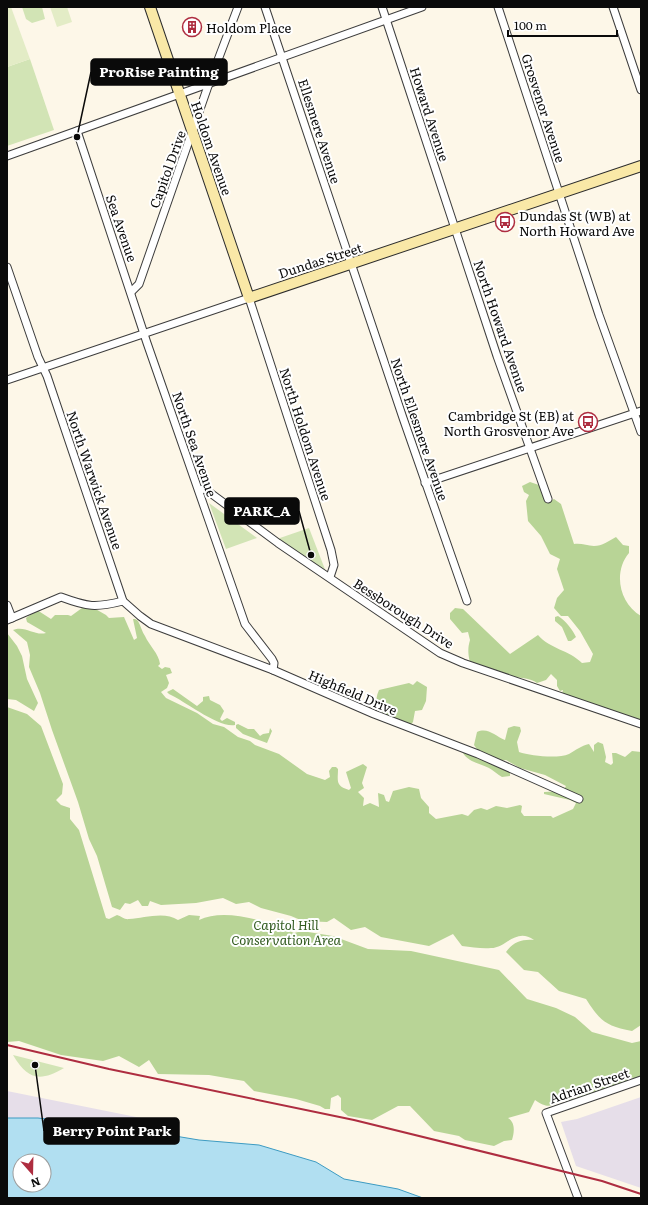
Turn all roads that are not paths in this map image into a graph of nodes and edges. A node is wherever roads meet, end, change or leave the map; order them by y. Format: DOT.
graph roads {
  1 [pos="150,7"];
  2 [pos="238,7"];
  3 [pos="265,7"];
  4 [pos="382,7"];
  5 [pos="422,7"];
  6 [pos="498,7"];
  7 [pos="613,7"];
  8 [pos="386,19"];
  9 [pos="283,56"];
  10 [pos="210,82"];
  11 [pos="641,90"];
  12 [pos="180,93"];
  13 [pos="77,131"];
  14 [pos="193,133"];
  15 [pos="7,156"];
  16 [pos="641,166"];
  17 [pos="560,193"];
  18 [pos="455,229"];
  19 [pos="351,263"];
  20 [pos="7,267"];
  21 [pos="131,292"];
  22 [pos="249,298"];
  23 [pos="144,333"];
  24 [pos="43,368"];
  25 [pos="7,380"];
  26 [pos="638,412"];
  27 [pos="641,432"];
  28 [pos="530,448"];
  29 [pos="426,483"];
  30 [pos="199,490"];
  31 [pos="548,499"];
  32 [pos="330,577"];
  33 [pos="123,601"];
  34 [pos="467,601"];
  35 [pos="7,605"];
  36 [pos="9,619"];
  37 [pos="273,670"];
  38 [pos="641,724"];
  39 [pos="579,799"];
  40 [pos="641,1080"];
  41 [pos="578,1198"];
  1 -- 12 [label="street, Holdom Avenue"];
  2 -- 10 [label="street, Capitol Drive"];
  3 -- 9 [label="street, Ellesmere Avenue"];
  4 -- 8 [label="street, Howard Avenue"];
  5 -- 8 [label="street"];
  6 -- 17 [label="street, Grosvenor Avenue"];
  7 -- 11 [label="street"];
  8 -- 9 [label="street"];
  8 -- 18 [label="street, Howard Avenue"];
  9 -- 10 [label="street"];
  9 -- 19 [label="street, Ellesmere Avenue"];
  10 -- 12 [label="street"];
  10 -- 14 [label="street, Capitol Drive"];
  12 -- 13 [label="street"];
  12 -- 14 [label="street, Holdom Avenue"];
  13 -- 15 [label="street"];
  13 -- 21 [label="street, Sea Avenue"];
  14 -- 21 [label="street, Capitol Drive"];
  14 -- 22 [label="street, Holdom Avenue"];
  16 -- 17 [label="street, Dundas Street"];
  17 -- 18 [label="street, Dundas Street"];
  17 -- 26 [label="street, Grosvenor Avenue"];
  18 -- 19 [label="street, Dundas Street"];
  18 -- 28 [label="street, North Howard Avenue"];
  19 -- 22 [label="street, Dundas Street"];
  19 -- 29 [label="street, North Ellesmere Avenue"];
  20 -- 24 [label="street, North Warwick Avenue"];
  21 -- 23 [label="street, Sea Avenue"];
  22 -- 23 [label="street, Dundas Street"];
  22 -- 32 [label="street, North Holdom Avenue"];
  23 -- 24 [label="street, Dundas Street"];
  23 -- 30 [label="street, North Sea Avenue"];
  24 -- 25 [label="street, Dundas Street"];
  24 -- 33 [label="street, North Warwick Avenue"];
  26 -- 27 [label="street, Grosvenor Avenue"];
  26 -- 28 [label="street"];
  28 -- 29 [label="street"];
  28 -- 31 [label="street, North Howard Avenue"];
  29 -- 34 [label="street, North Ellesmere Avenue"];
  30 -- 32 [label="street, Bessborough Drive"];
  30 -- 37 [label="street, North Sea Avenue"];
  32 -- 38 [label="street, Bessborough Drive"];
  33 -- 36 [label="street"];
  33 -- 37 [label="street, Highfield Drive"];
  35 -- 36 [label="street"];
  37 -- 39 [label="street, Highfield Drive"];
  40 -- 41 [label="street, Adrian Street"];
}
